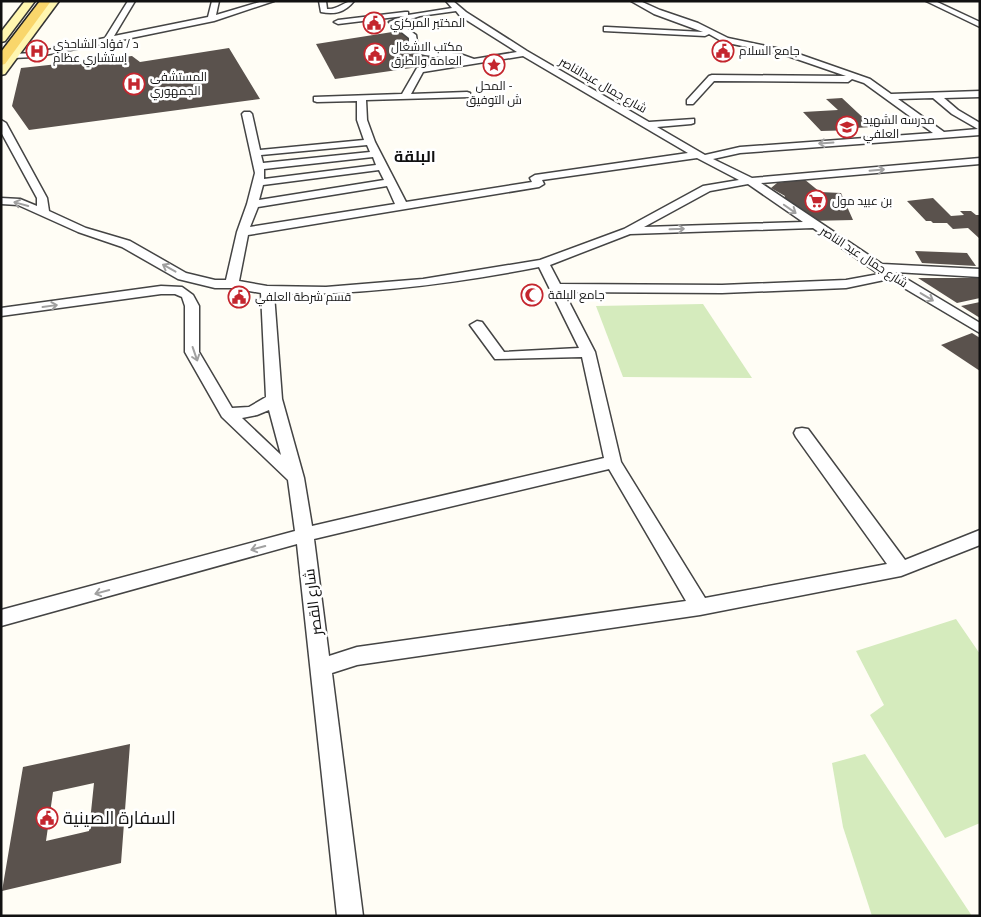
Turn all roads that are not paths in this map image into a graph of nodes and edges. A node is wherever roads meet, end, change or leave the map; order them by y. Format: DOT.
graph roads {
  1 [pos="30,1"];
  2 [pos="37,1"];
  3 [pos="46,1"];
  4 [pos="54,1"];
  5 [pos="216,1"];
  6 [pos="271,1"];
  7 [pos="322,1"];
  8 [pos="351,1"];
  9 [pos="449,1"];
  10 [pos="634,1"];
  11 [pos="929,1"];
  12 [pos="134,2"];
  13 [pos="457,9"];
  14 [pos="419,14"];
  15 [pos="211,20"];
  16 [pos="338,22"];
  17 [pos="980,25"];
  18 [pos="608,29"];
  19 [pos="712,34"];
  20 [pos="2,35"];
  21 [pos="107,41"];
  22 [pos="1,49"];
  23 [pos="524,53"];
  24 [pos="13,56"];
  25 [pos="1,61"];
  26 [pos="472,62"];
  27 [pos="1,72"];
  28 [pos="862,79"];
  29 [pos="980,94"];
  30 [pos="467,95"];
  31 [pos="936,96"];
  32 [pos="361,97"];
  33 [pos="405,97"];
  34 [pos="892,97"];
  35 [pos="317,99"];
  36 [pos="690,102"];
  37 [pos="247,114"];
  38 [pos="691,121"];
  39 [pos="1,123"];
  40 [pos="647,125"];
  41 [pos="980,127"];
  42 [pos="980,132"];
  43 [pos="942,134"];
  44 [pos="370,142"];
  45 [pos="255,153"];
  46 [pos="376,154"];
  47 [pos="701,156"];
  48 [pos="980,161"];
  49 [pos="259,167"];
  50 [pos="382,167"];
  51 [pos="706,180"];
  52 [pos="750,181"];
  53 [pos="390,182"];
  54 [pos="258,183"];
  55 [pos="1,201"];
  56 [pos="253,204"];
  57 [pos="402,206"];
  58 [pos="43,212"];
  59 [pos="814,225"];
  60 [pos="628,231"];
  61 [pos="243,232"];
  62 [pos="543,263"];
  63 [pos="879,268"];
  64 [pos="980,273"];
  65 [pos="891,275"];
  66 [pos="215,284"];
  67 [pos="232,284"];
  68 [pos="556,288"];
  69 [pos="267,290"];
  70 [pos="192,306"];
  71 [pos="1,312"];
  72 [pos="477,325"];
  73 [pos="980,329"];
  74 [pos="588,352"];
  75 [pos="274,399"];
  76 [pos="227,413"];
  77 [pos="802,433"];
  78 [pos="613,462"];
  79 [pos="296,478"];
  80 [pos="306,536"];
  81 [pos="980,537"];
  82 [pos="901,568"];
  83 [pos="700,607"];
  84 [pos="1,618"];
  85 [pos="321,667"];
  86 [pos="350,916"];
  1 -- 20 [label="main road"];
  2 -- 22 [label="main road"];
  3 -- 25 [label="main road"];
  4 -- 24 [label="main road"];
  5 -- 15 [label="street"];
  6 -- 15 [label="street"];
  7 -- 8 [label="street"];
  9 -- 13 [label="street, شارع جمال عبدالناصر"];
  10 -- 19 [label="street"];
  11 -- 17 [label="street"];
  12 -- 21 [label="street"];
  13 -- 14 [label="street"];
  13 -- 23 [label="street, شارع جمال عبدالناصر"];
  14 -- 16 [label="street"];
  14 -- 26 [label="street"];
  15 -- 21 [label="street"];
  18 -- 19 [label="street"];
  19 -- 28 [label="street"];
  21 -- 24 [label="street"];
  23 -- 26 [label="street"];
  23 -- 40 [label="street, شارع جمال عبدالناصر"];
  24 -- 27 [label="main road"];
  26 -- 33 [label="street"];
  28 -- 34 [label="street"];
  28 -- 36 [label="street"];
  29 -- 31 [label="street"];
  30 -- 33 [label="street"];
  31 -- 34 [label="street"];
  31 -- 41 [label="street"];
  32 -- 33 [label="street"];
  32 -- 35 [label="street"];
  32 -- 44 [label="street"];
  34 -- 43 [label="street"];
  37 -- 45 [label="street"];
  38 -- 40 [label="street"];
  39 -- 58 [label="street"];
  40 -- 47 [label="street, شارع جمال عبدالناصر"];
  42 -- 43 [label="street"];
  43 -- 47 [label="street, one-way"];
  44 -- 45 [label="street"];
  44 -- 46 [label="street"];
  45 -- 49 [label="street"];
  46 -- 49 [label="street"];
  46 -- 50 [label="street"];
  47 -- 51 [label="street"];
  47 -- 52 [label="street, شارع جمال عبدالناصر"];
  47 -- 57 [label="street"];
  52 -- 48 [label="street, one-way"];
  49 -- 54 [label="street"];
  50 -- 53 [label="street"];
  50 -- 54 [label="street"];
  51 -- 52 [label="street"];
  51 -- 60 [label="street"];
  52 -- 59 [label="street, شارع جمال عبد الناصر, one-way"];
  53 -- 56 [label="street"];
  53 -- 57 [label="street"];
  54 -- 56 [label="street"];
  58 -- 55 [label="street, one-way"];
  56 -- 61 [label="street"];
  57 -- 61 [label="street"];
  66 -- 58 [label="street, one-way"];
  60 -- 59 [label="street, one-way"];
  59 -- 63 [label="street, شارع جمال عبد الناصر"];
  60 -- 62 [label="street"];
  61 -- 67 [label="street"];
  62 -- 68 [label="street"];
  62 -- 69 [label="street"];
  63 -- 64 [label="street"];
  63 -- 65 [label="street, شارع جمال عبد الناصر"];
  65 -- 68 [label="street"];
  65 -- 73 [label="street, شارع جمال عبد الناصر, one-way"];
  66 -- 67 [label="street"];
  66 -- 70 [label="street"];
  67 -- 69 [label="street"];
  68 -- 74 [label="street"];
  69 -- 75 [label="street, شارع القصر"];
  71 -- 70 [label="street, one-way"];
  70 -- 76 [label="street, one-way"];
  72 -- 74 [label="street"];
  74 -- 78 [label="street"];
  75 -- 76 [label="street"];
  75 -- 79 [label="street, شارع القصر"];
  76 -- 79 [label="street"];
  77 -- 82 [label="street"];
  78 -- 80 [label="street"];
  78 -- 83 [label="street"];
  79 -- 80 [label="street, شارع القصر"];
  80 -- 84 [label="street, one-way"];
  80 -- 85 [label="street, شارع القصر"];
  81 -- 82 [label="street"];
  82 -- 83 [label="street"];
  83 -- 85 [label="street"];
  85 -- 86 [label="street, شارع القصر"];
}
